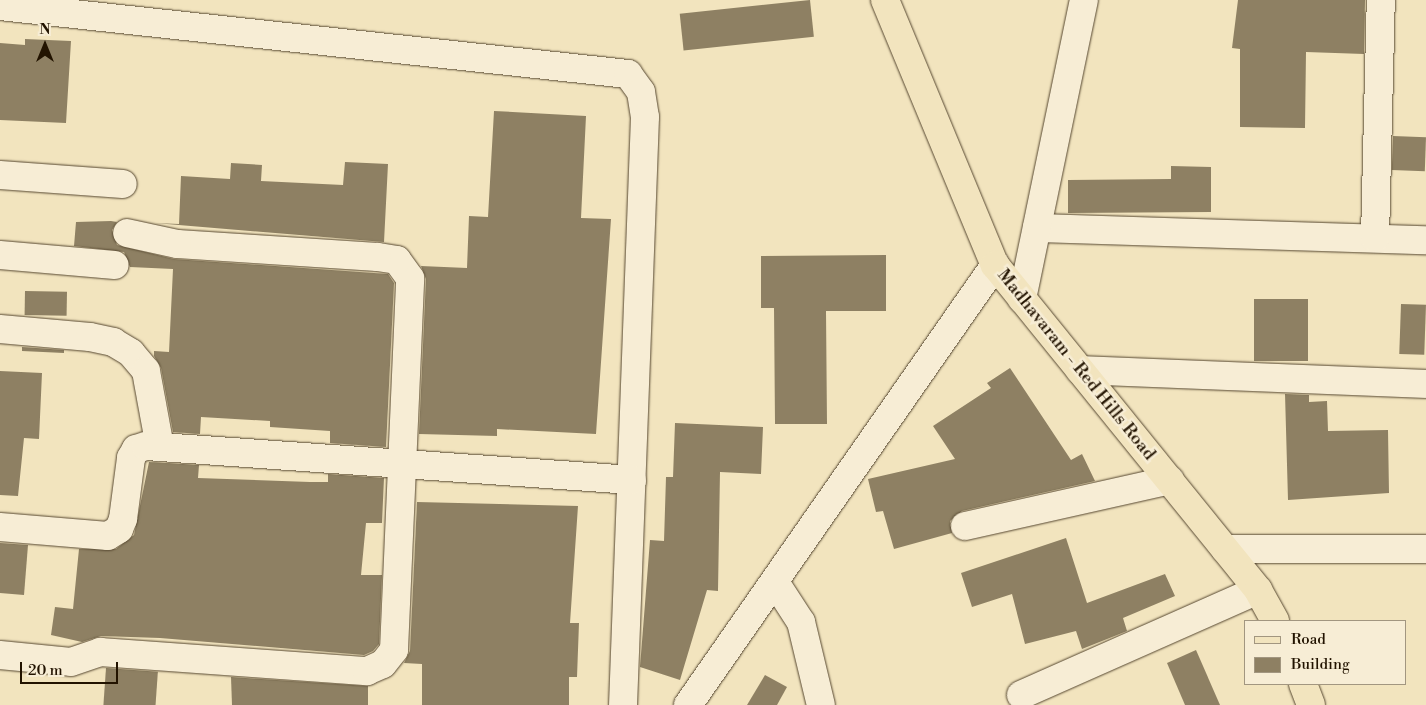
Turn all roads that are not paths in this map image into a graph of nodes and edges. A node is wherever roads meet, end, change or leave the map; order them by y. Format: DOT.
graph roads {
  1 [pos="885,0"];
  2 [pos="1084,0"];
  3 [pos="1381,0"];
  4 [pos="0,6"];
  5 [pos="0,175"];
  6 [pos="123,184"];
  7 [pos="1037,228"];
  8 [pos="127,233"];
  9 [pos="1375,238"];
  10 [pos="1426,240"];
  11 [pos="0,255"];
  12 [pos="115,265"];
  13 [pos="995,265"];
  14 [pos="1022,299"];
  15 [pos="0,329"];
  16 [pos="1080,370"];
  17 [pos="1426,384"];
  18 [pos="160,447"];
  19 [pos="402,464"];
  20 [pos="632,480"];
  21 [pos="1170,480"];
  22 [pos="965,526"];
  23 [pos="0,527"];
  24 [pos="1225,549"];
  25 [pos="1426,549"];
  26 [pos="775,582"];
  27 [pos="1258,590"];
  28 [pos="1274,620"];
  29 [pos="0,656"];
  30 [pos="1303,685"];
  31 [pos="1021,695"];
  32 [pos="623,705"];
  33 [pos="688,705"];
  34 [pos="821,705"];
  35 [pos="1312,705"];
  1 -- 13 [label="main road, Madhavaram - Red Hills Road"];
  2 -- 7 [label="street"];
  3 -- 9 [label="street"];
  4 -- 20 [label="street"];
  5 -- 6 [label="street"];
  7 -- 9 [label="street"];
  7 -- 14 [label="street"];
  8 -- 19 [label="street"];
  9 -- 10 [label="street"];
  11 -- 12 [label="street"];
  13 -- 14 [label="main road, Madhavaram - Red Hills Road"];
  13 -- 26 [label="street"];
  14 -- 16 [label="main road, Madhavaram - Red Hills Road"];
  15 -- 18 [label="street"];
  16 -- 17 [label="street"];
  16 -- 21 [label="main road, Madhavaram - Red Hills Road"];
  18 -- 19 [label="street"];
  18 -- 23 [label="street"];
  19 -- 20 [label="street"];
  19 -- 29 [label="street"];
  20 -- 32 [label="street"];
  21 -- 22 [label="street"];
  21 -- 24 [label="main road, Madhavaram - Red Hills Road"];
  24 -- 25 [label="street"];
  24 -- 27 [label="main road, Madhavaram - Red Hills Road"];
  26 -- 33 [label="street"];
  26 -- 34 [label="street"];
  27 -- 28 [label="main road, Madhavaram - Red Hills Road"];
  27 -- 31 [label="street"];
  30 -- 35 [label="main road"];
}
